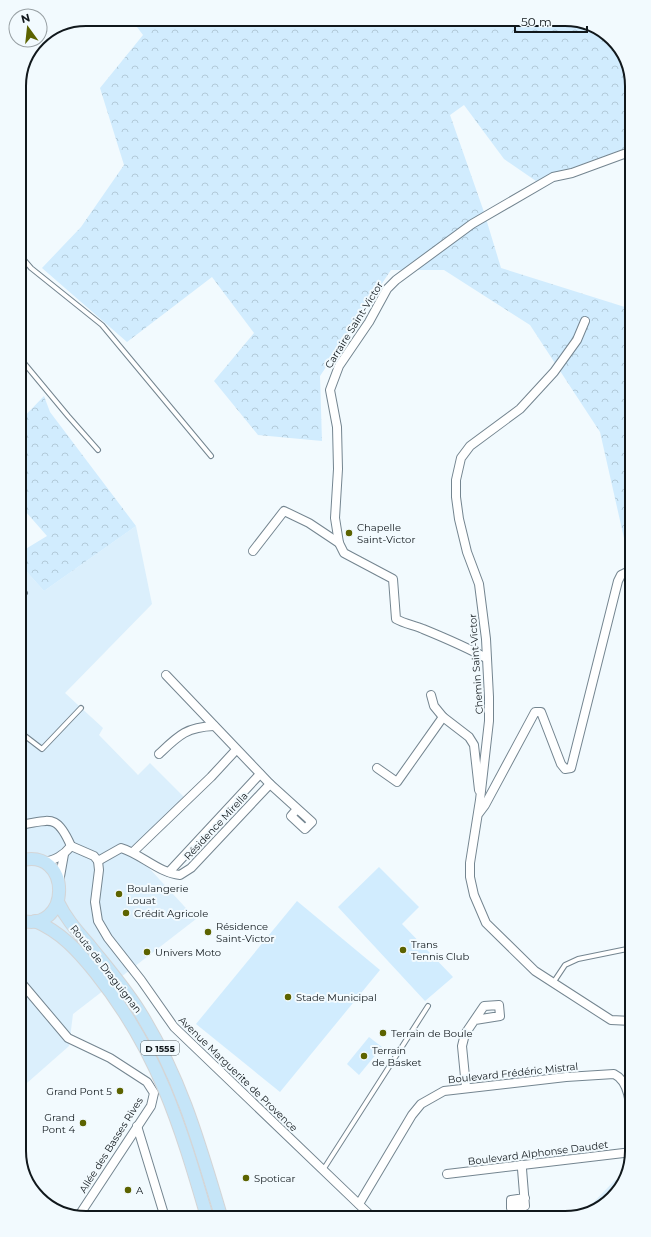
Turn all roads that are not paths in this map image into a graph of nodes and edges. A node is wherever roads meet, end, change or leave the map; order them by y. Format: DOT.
graph roads {
  1 [pos="625,154"];
  2 [pos="26,262"];
  3 [pos="585,321"];
  4 [pos="26,365"];
  5 [pos="98,450"];
  6 [pos="211,456"];
  7 [pos="339,543"];
  8 [pos="254,551"];
  9 [pos="625,573"];
  10 [pos="486,658"];
  11 [pos="166,675"];
  12 [pos="431,695"];
  13 [pos="81,708"];
  14 [pos="443,717"];
  15 [pos="214,726"];
  16 [pos="26,737"];
  17 [pos="236,750"];
  18 [pos="159,754"];
  19 [pos="377,768"];
  20 [pos="260,774"];
  21 [pos="270,784"];
  22 [pos="480,800"];
  23 [pos="297,809"];
  24 [pos="477,815"];
  25 [pos="26,823"];
  26 [pos="71,846"];
  27 [pos="134,852"];
  28 [pos="64,854"];
  29 [pos="26,860"];
  30 [pos="98,861"];
  31 [pos="43,862"];
  32 [pos="169,872"];
  33 [pos="59,882"];
  34 [pos="58,902"];
  35 [pos="26,920"];
  36 [pos="36,921"];
  37 [pos="625,949"];
  38 [pos="553,983"];
  39 [pos="26,988"];
  40 [pos="428,1006"];
  41 [pos="475,1020"];
  42 [pos="625,1021"];
  43 [pos="625,1083"];
  44 [pos="466,1087"];
  45 [pos="138,1126"];
  46 [pos="625,1153"];
  47 [pos="521,1165"];
  48 [pos="323,1170"];
  49 [pos="447,1174"];
  50 [pos="525,1198"];
  51 [pos="359,1204"];
  52 [pos="82,1211"];
  53 [pos="163,1211"];
  54 [pos="205,1211"];
  55 [pos="219,1211"];
  56 [pos="366,1211"];
  1 -- 7 [label="street, Carraire Saint-Victor"];
  2 -- 6 [label="lane"];
  3 -- 10 [label="street, Chemin Saint-Victor"];
  4 -- 5 [label="lane"];
  7 -- 8 [label="street"];
  7 -- 10 [label="street"];
  9 -- 24 [label="street"];
  10 -- 22 [label="street, Chemin Saint-Victor"];
  11 -- 15 [label="street"];
  12 -- 14 [label="street"];
  13 -- 16 [label="lane"];
  14 -- 19 [label="street"];
  14 -- 22 [label="street"];
  15 -- 17 [label="street"];
  15 -- 18 [label="street"];
  17 -- 20 [label="street"];
  17 -- 27 [label="street"];
  20 -- 21 [label="street"];
  20 -- 32 [label="street"];
  21 -- 23 [label="street"];
  21 -- 32 [label="street, Résidence Mirella"];
  22 -- 24 [label="street, Chemin Saint-Victor"];
  24 -- 38 [label="street, Chemin Saint-Victor"];
  25 -- 26 [label="street"];
  26 -- 28 [label="street"];
  26 -- 30 [label="street"];
  27 -- 30 [label="street"];
  27 -- 32 [label="street"];
  28 -- 31 [label="street"];
  28 -- 33 [label="street"];
  29 -- 31 [label="main road"];
  30 -- 48 [label="street, Avenue Marguerite de Provence"];
  31 -- 33 [label="main road"];
  33 -- 34 [label="main road"];
  34 -- 36 [label="main road"];
  34 -- 55 [label="main road, Route de Draguignan / D 1555"];
  35 -- 36 [label="main road"];
  36 -- 54 [label="main road, Route de Draguignan / D 1555"];
  37 -- 38 [label="lane"];
  38 -- 42 [label="street, Chemin Saint-Victor"];
  39 -- 45 [label="street, Allée des Basses Rives"];
  40 -- 48 [label="lane"];
  41 -- 44 [label="street"];
  43 -- 44 [label="street, Boulevard Frédéric Mistral"];
  44 -- 51 [label="street, Boulevard Frédéric Mistral"];
  45 -- 52 [label="street, Allée des Basses Rives"];
  45 -- 53 [label="street"];
  46 -- 47 [label="street, Boulevard Alphonse Daudet"];
  47 -- 49 [label="street, Boulevard Alphonse Daudet"];
  47 -- 50 [label="street"];
  48 -- 51 [label="street, Avenue Marguerite de Provence"];
  51 -- 56 [label="street, Avenue Marguerite de Provence"];
}
